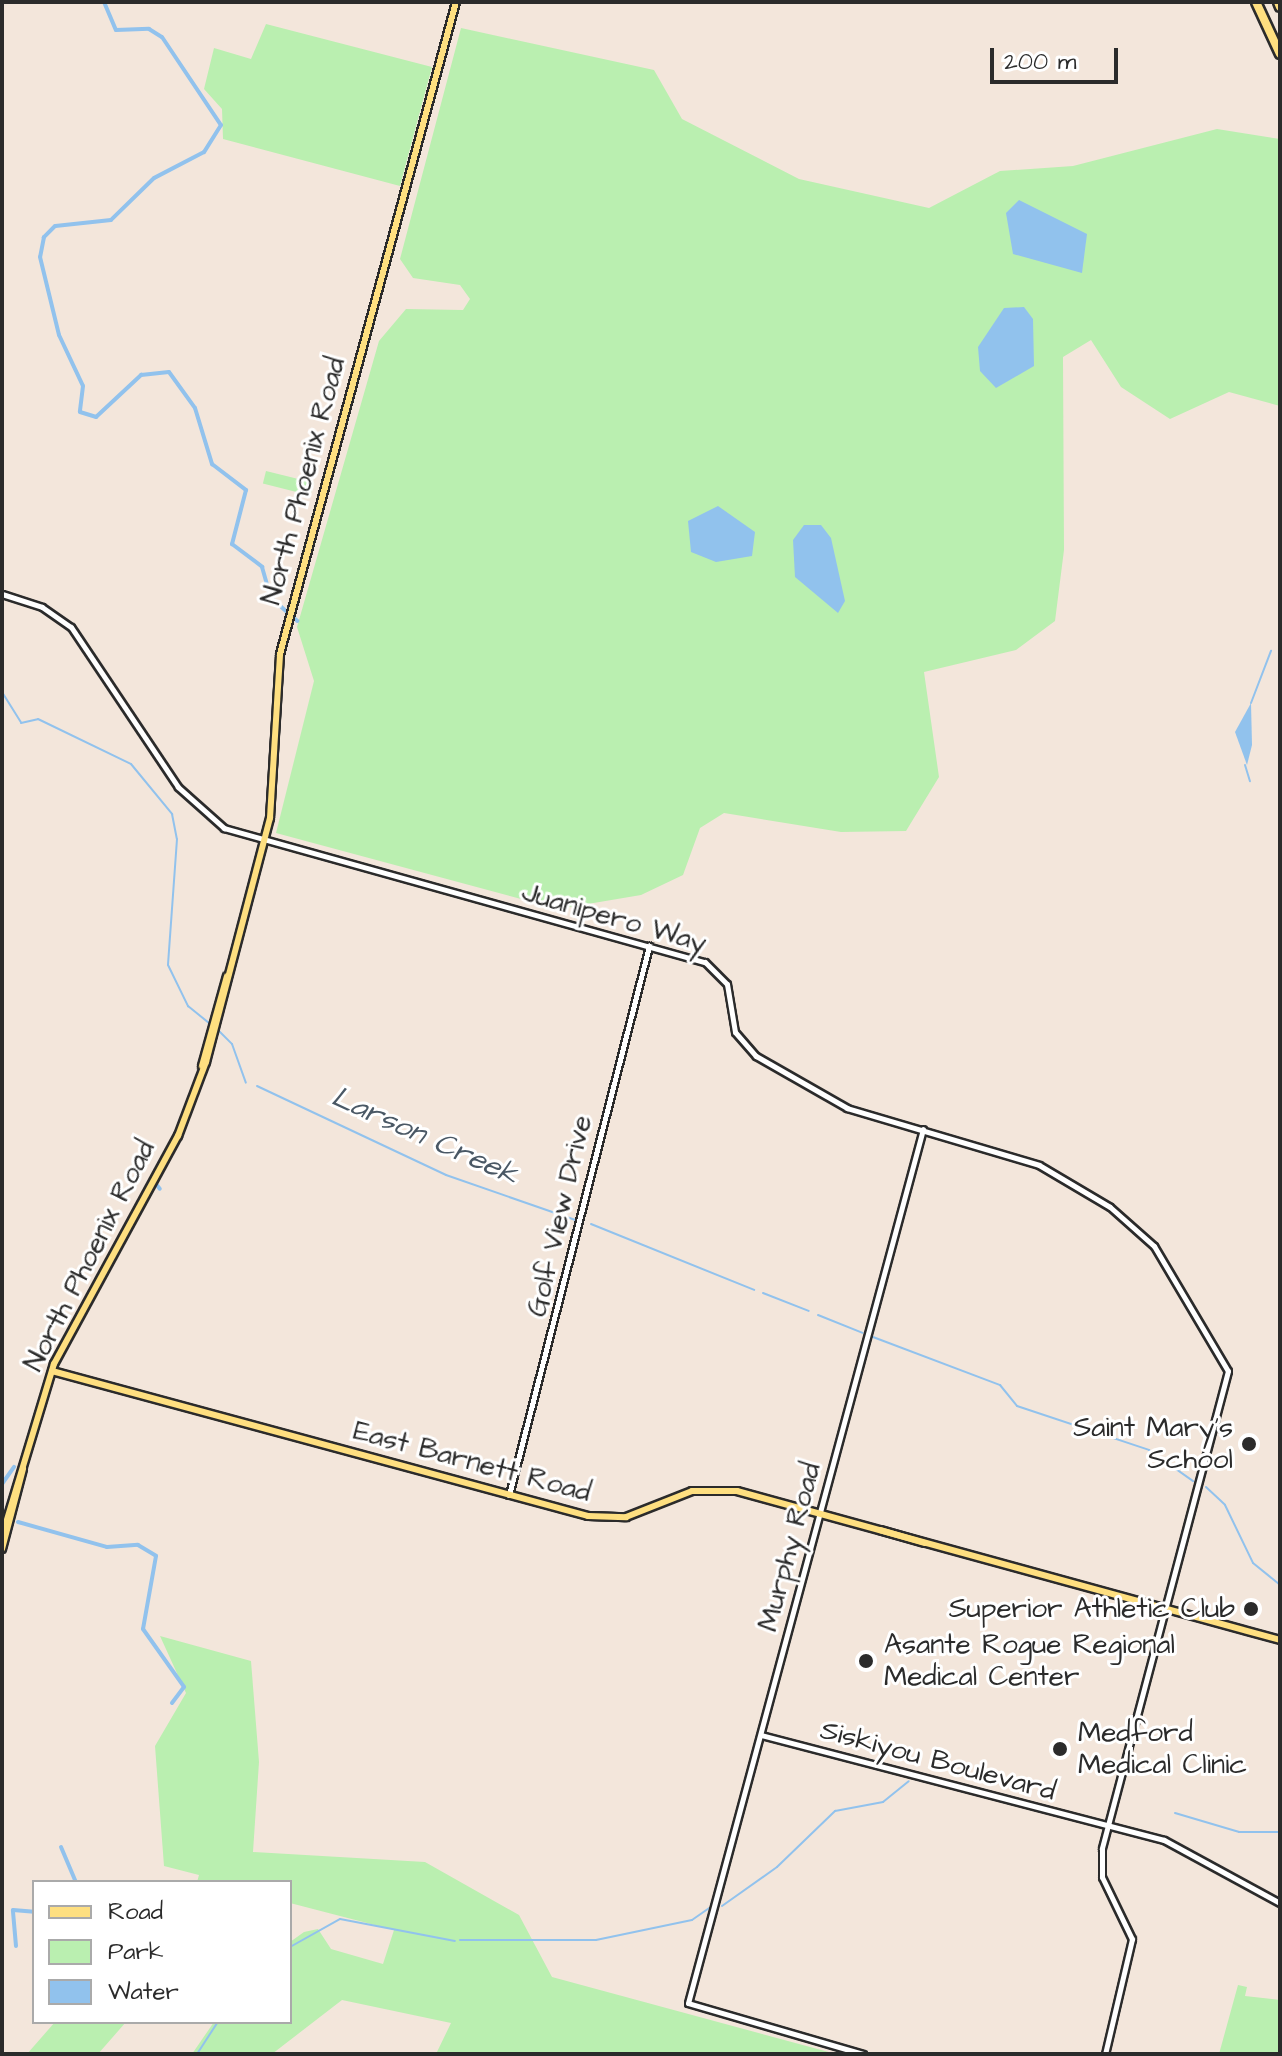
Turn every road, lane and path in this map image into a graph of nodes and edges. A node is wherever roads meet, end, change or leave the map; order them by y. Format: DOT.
graph roads {
  1 [pos="456,2"];
  2 [pos="1256,2"];
  3 [pos="1280,54"];
  4 [pos="2,594"];
  5 [pos="264,843"];
  6 [pos="649,946"];
  7 [pos="923,1129"];
  8 [pos="52,1371"];
  9 [pos="23,1469"];
  10 [pos="509,1495"];
  11 [pos="819,1514"];
  12 [pos="2,1536"];
  13 [pos="2,1547"];
  14 [pos="1166,1609"];
  15 [pos="1280,1640"];
  16 [pos="761,1735"];
  17 [pos="1108,1825"];
  18 [pos="1280,1903"];
  19 [pos="863,2054"];
  20 [pos="1105,2054"];
  1 -- 5 [label="main road, North Phoenix Road"];
  2 -- 3 [label="highway"];
  4 -- 5 [label="street, Juanipero Way"];
  5 -- 6 [label="street, Juanipero Way"];
  5 -- 8 [label="main road, North Phoenix Road"];
  6 -- 7 [label="street, Juanipero Way"];
  6 -- 10 [label="street, Golf View Drive"];
  7 -- 11 [label="street, Murphy Road"];
  7 -- 14 [label="street, Juanipero Way"];
  8 -- 9 [label="main road, North Phoenix Road"];
  8 -- 10 [label="main road, East Barnett Road"];
  9 -- 12 [label="main road, North Phoenix Road"];
  9 -- 13 [label="main road, North Phoenix Road"];
  10 -- 11 [label="main road, East Barnett Road"];
  11 -- 14 [label="main road, East Barnett Road"];
  11 -- 16 [label="street, Murphy Road"];
  14 -- 15 [label="main road, East Barnett Road"];
  14 -- 17 [label="street"];
  16 -- 17 [label="street, Siskiyou Boulevard"];
  16 -- 19 [label="street, Murphy Road"];
  17 -- 18 [label="street, Siskiyou Boulevard"];
  17 -- 20 [label="street"];
}
